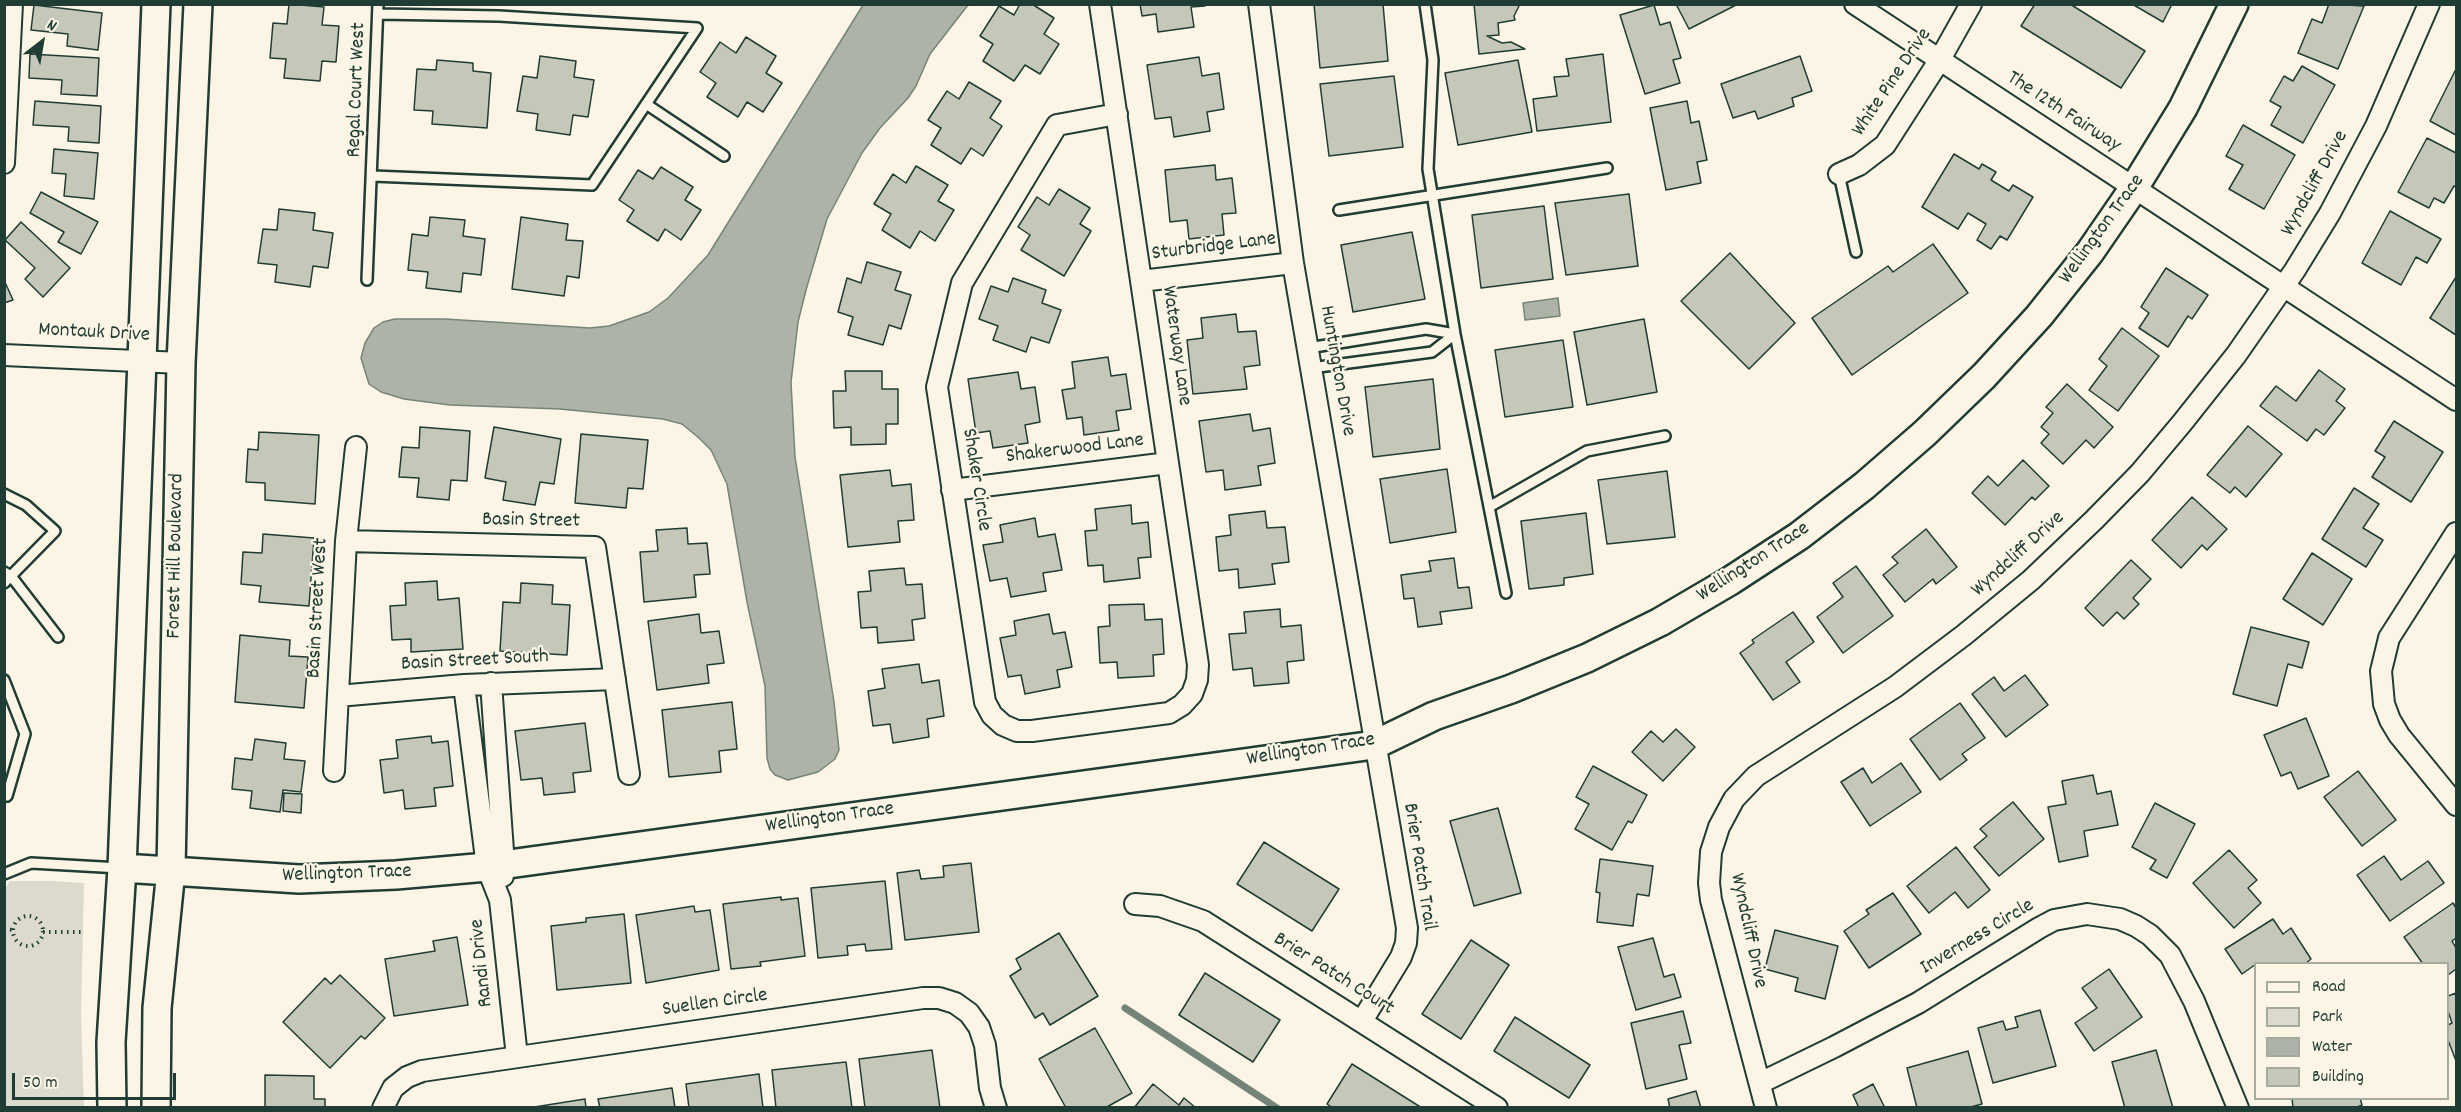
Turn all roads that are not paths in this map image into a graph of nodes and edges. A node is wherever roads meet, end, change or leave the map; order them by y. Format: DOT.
graph roads {
  1 [pos="156,4"];
  2 [pos="198,4"];
  3 [pos="499,4"];
  4 [pos="1100,4"];
  5 [pos="1259,4"];
  6 [pos="1425,4"];
  7 [pos="1855,4"];
  8 [pos="1971,4"];
  9 [pos="2234,4"];
  10 [pos="2429,4"];
  11 [pos="9,6"];
  12 [pos="378,9"];
  13 [pos="499,16"];
  14 [pos="1939,61"];
  15 [pos="646,105"];
  16 [pos="1117,114"];
  17 [pos="724,156"];
  18 [pos="4,163"];
  19 [pos="1607,168"];
  20 [pos="1839,174"];
  21 [pos="373,176"];
  22 [pos="2134,188"];
  23 [pos="1432,195"];
  24 [pos="1339,210"];
  25 [pos="1856,252"];
  26 [pos="1293,263"];
  27 [pos="367,280"];
  28 [pos="1141,281"];
  29 [pos="2284,287"];
  30 [pos="1455,334"];
  31 [pos="1308,348"];
  32 [pos="4,355"];
  33 [pos="142,361"];
  34 [pos="181,363"];
  35 [pos="1311,368"];
  36 [pos="2457,400"];
  37 [pos="1665,436"];
  38 [pos="356,447"];
  39 [pos="1168,463"];
  40 [pos="952,490"];
  41 [pos="4,494"];
  42 [pos="1489,507"];
  43 [pos="2457,533"];
  44 [pos="346,541"];
  45 [pos="7,577"];
  46 [pos="1506,593"];
  47 [pos="58,638"];
  48 [pos="4,680"];
  49 [pos="615,680"];
  50 [pos="491,683"];
  51 [pos="464,685"];
  52 [pos="1192,694"];
  53 [pos="338,696"];
  54 [pos="1374,745"];
  55 [pos="334,771"];
  56 [pos="629,774"];
  57 [pos="4,795"];
  58 [pos="2457,805"];
  59 [pos="496,866"];
  60 [pos="122,868"];
  61 [pos="171,870"];
  62 [pos="4,874"];
  63 [pos="1135,904"];
  64 [pos="1362,1021"];
  65 [pos="517,1057"];
  66 [pos="1760,1083"];
  67 [pos="112,1107"];
  68 [pos="156,1107"];
  69 [pos="383,1107"];
  70 [pos="996,1107"];
  71 [pos="1497,1107"];
  72 [pos="1766,1107"];
  73 [pos="2238,1107"];
  1 -- 33 [label="street, Forest Hill Boulevard"];
  2 -- 34 [label="street, Forest Hill Boulevard"];
  3 -- 13 [label="lane"];
  4 -- 16 [label="street, Waterway Lane"];
  5 -- 26 [label="street, Huntington Drive"];
  6 -- 23 [label="lane"];
  7 -- 14 [label="street, The 12th Fairway"];
  8 -- 14 [label="street, White Pine Drive"];
  9 -- 22 [label="street, Wellington Trace"];
  10 -- 29 [label="street, Wyndcliff Drive"];
  11 -- 18 [label="street"];
  12 -- 13 [label="lane"];
  12 -- 21 [label="lane, Regal Court West"];
  13 -- 15 [label="lane"];
  14 -- 20 [label="street, White Pine Drive"];
  14 -- 22 [label="street, The 12th Fairway"];
  15 -- 17 [label="lane"];
  15 -- 21 [label="lane"];
  16 -- 28 [label="street, Waterway Lane"];
  16 -- 40 [label="street, Shaker Circle"];
  19 -- 23 [label="lane"];
  20 -- 25 [label="lane"];
  21 -- 27 [label="lane, Regal Court West"];
  22 -- 29 [label="street, The 12th Fairway"];
  22 -- 54 [label="street, Wellington Trace"];
  23 -- 24 [label="lane"];
  23 -- 30 [label="lane"];
  26 -- 28 [label="street, Sturbridge Lane"];
  26 -- 31 [label="street, Huntington Drive"];
  28 -- 39 [label="street, Waterway Lane"];
  29 -- 36 [label="street, The 12th Fairway"];
  29 -- 66 [label="street, Wyndcliff Drive"];
  30 -- 31 [label="lane"];
  30 -- 35 [label="lane"];
  30 -- 42 [label="lane"];
  31 -- 35 [label="street, Huntington Drive"];
  32 -- 33 [label="street, Montauk Drive"];
  33 -- 34 [label="street, Montauk Drive"];
  33 -- 60 [label="street, Forest Hill Boulevard"];
  34 -- 61 [label="street, Forest Hill Boulevard"];
  35 -- 54 [label="street, Huntington Drive"];
  37 -- 42 [label="lane"];
  38 -- 44 [label="street, Basin Street West"];
  39 -- 40 [label="street, Shakerwood Lane"];
  39 -- 52 [label="street, Waterway Lane"];
  40 -- 52 [label="street, Shaker Circle"];
  41 -- 45 [label="lane"];
  42 -- 46 [label="lane"];
  43 -- 58 [label="street"];
  44 -- 49 [label="street, Basin Street"];
  44 -- 53 [label="street, Basin Street West"];
  45 -- 47 [label="lane"];
  48 -- 57 [label="lane"];
  49 -- 50 [label="street, Basin Street South"];
  49 -- 56 [label="street, Basin Street"];
  50 -- 51 [label="street, Basin Street South"];
  50 -- 59 [label="street"];
  51 -- 53 [label="street, Basin Street South"];
  51 -- 59 [label="street"];
  53 -- 55 [label="street, Basin Street West"];
  54 -- 59 [label="street, Wellington Trace"];
  54 -- 64 [label="street, Brier Patch Trail"];
  59 -- 61 [label="street, Wellington Trace"];
  59 -- 65 [label="street, Randi Drive"];
  60 -- 61 [label="street, Wellington Trace"];
  60 -- 62 [label="lane"];
  60 -- 67 [label="street, Forest Hill Boulevard"];
  61 -- 68 [label="street, Forest Hill Boulevard"];
  63 -- 64 [label="street, Brier Patch Court"];
  64 -- 71 [label="street, Brier Patch Court"];
  65 -- 69 [label="street, Suellen Circle"];
  65 -- 70 [label="street, Suellen Circle"];
  66 -- 72 [label="street, Wyndcliff Drive"];
  66 -- 73 [label="street, Inverness Circle"];
}
